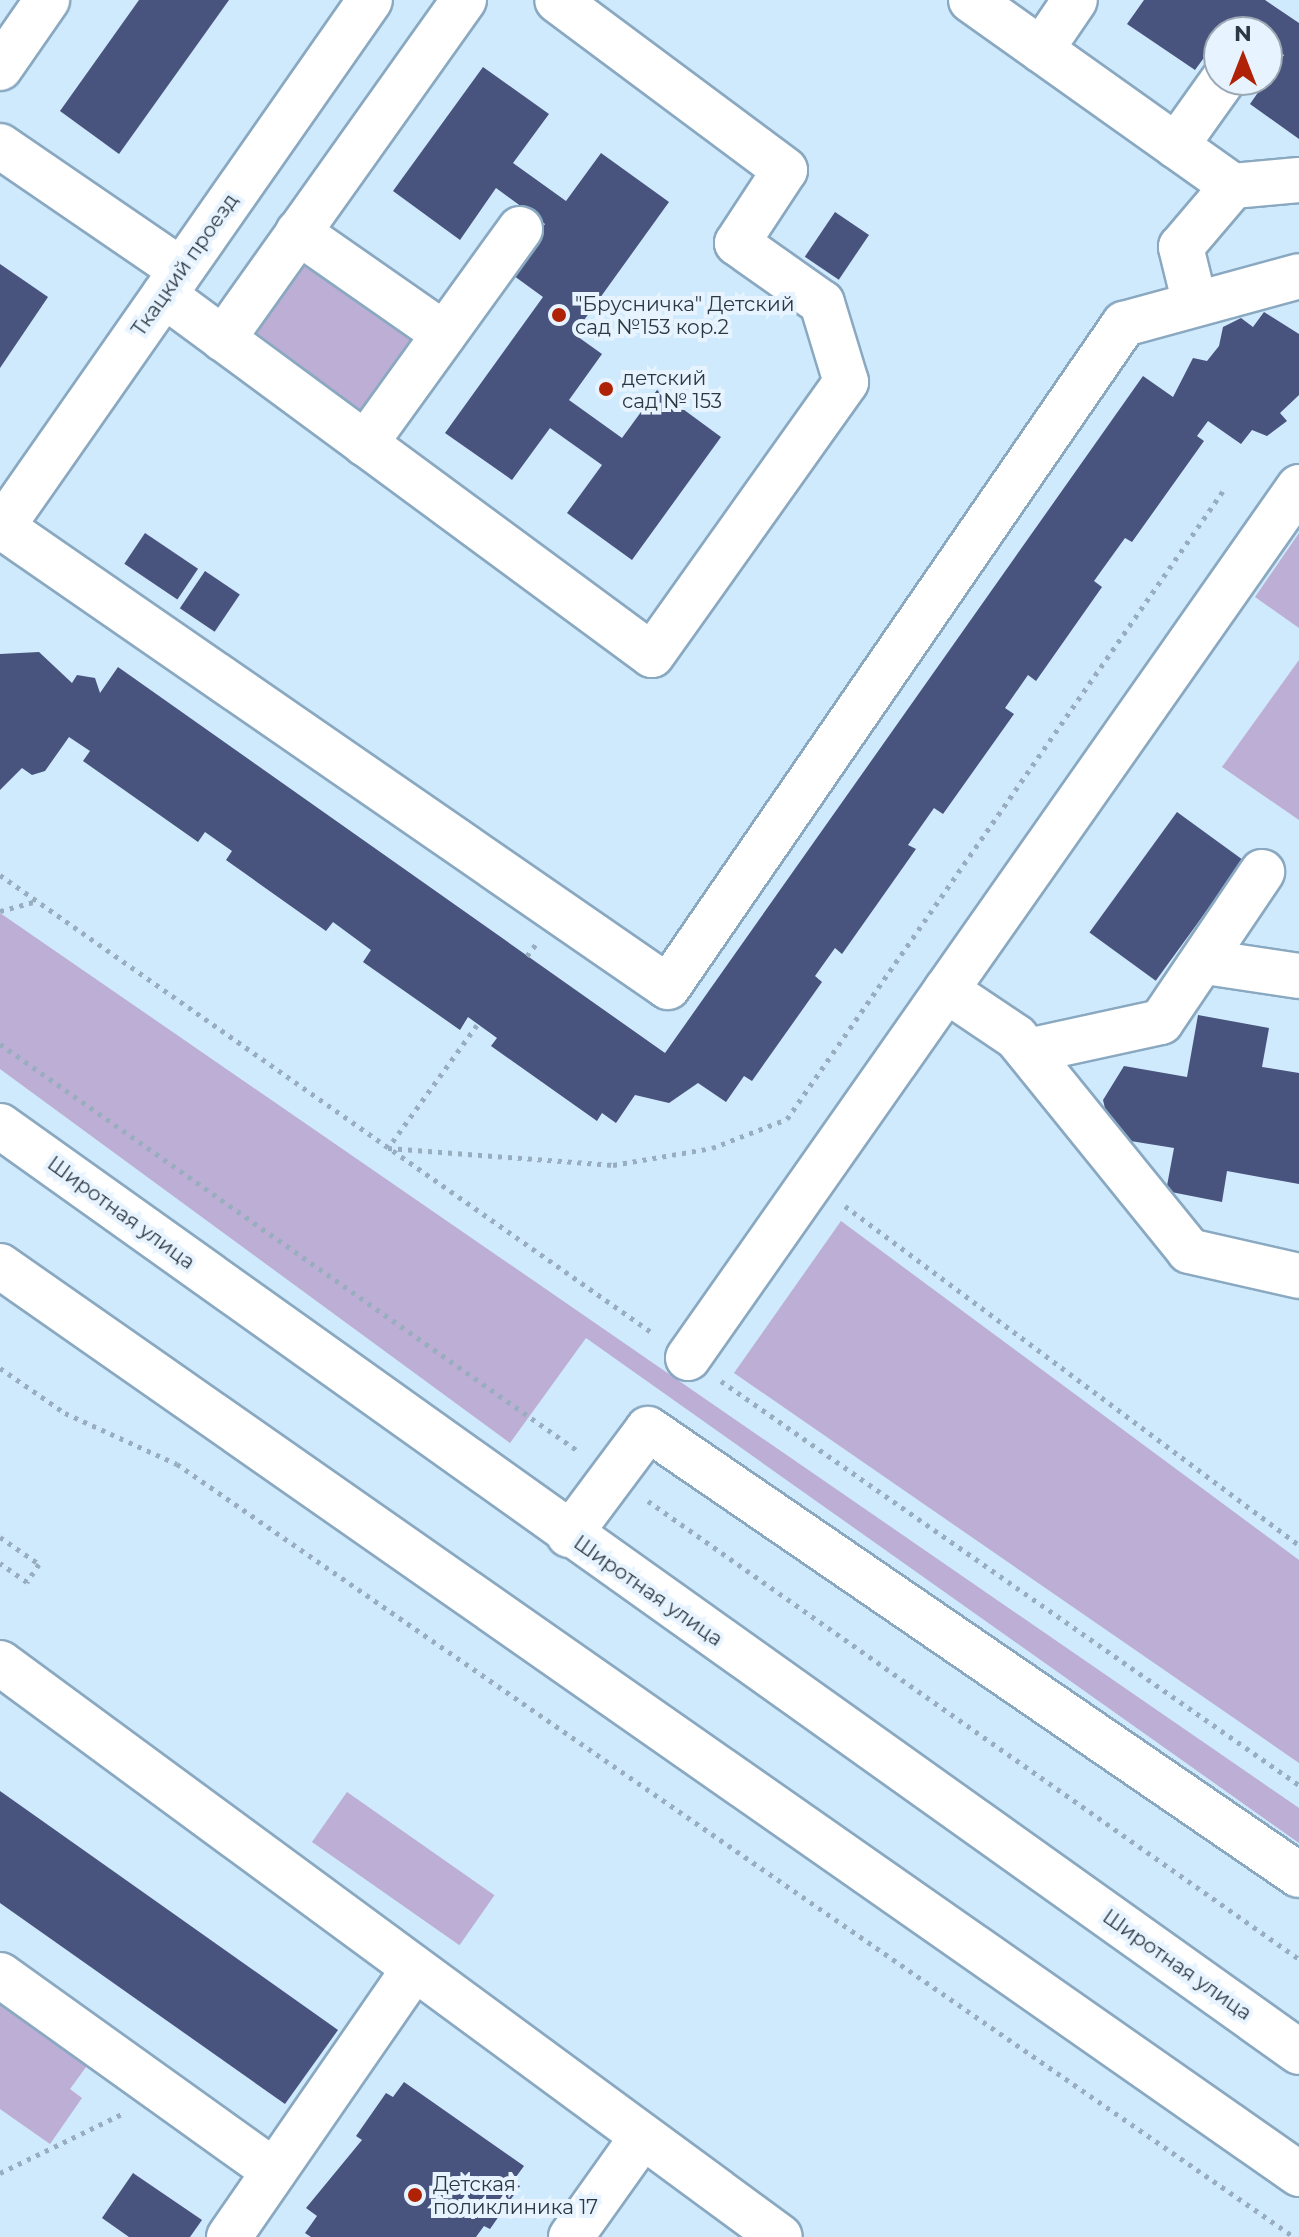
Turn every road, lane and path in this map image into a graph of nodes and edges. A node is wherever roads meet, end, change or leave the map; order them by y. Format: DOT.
graph roads {
  1 [pos="47,0"];
  2 [pos="370,0"];
  3 [pos="464,0"];
  4 [pos="557,0"];
  5 [pos="971,0"];
  6 [pos="1075,0"];
  7 [pos="1041,50"];
  8 [pos="0,68"];
  9 [pos="1212,96"];
  10 [pos="0,146"];
  11 [pos="1176,146"];
  12 [pos="1299,180"];
  13 [pos="1233,186"];
  14 [pos="520,229"];
  15 [pos="298,232"];
  16 [pos="1299,276"];
  17 [pos="173,282"];
  18 [pos="1195,304"];
  19 [pos="444,334"];
  20 [pos="223,339"];
  21 [pos="365,444"];
  22 [pos="1299,487"];
  23 [pos="1223,491"];
  24 [pos="1,529"];
  25 [pos="1262,872"];
  26 [pos="0,875"];
  27 [pos="37,901"];
  28 [pos="0,911"];
  29 [pos="1206,962"];
  30 [pos="1299,976"];
  31 [pos="946,990"];
  32 [pos="477,1025"];
  33 [pos="1028,1051"];
  34 [pos="0,1126"];
  35 [pos="388,1148"];
  36 [pos="812,1182"];
  37 [pos="0,1266"];
  38 [pos="1299,1276"];
  39 [pos="688,1358"];
  40 [pos="0,1368"];
  41 [pos="569,1535"];
  42 [pos="0,1537"];
  43 [pos="1299,1545"];
  44 [pos="0,1563"];
  45 [pos="0,1663"];
  46 [pos="1299,1785"];
  47 [pos="1299,1875"];
  48 [pos="414,1969"];
  49 [pos="0,1975"];
  50 [pos="1299,2052"];
  51 [pos="165,2093"];
  52 [pos="642,2137"];
  53 [pos="274,2171"];
  54 [pos="0,2173"];
  55 [pos="1299,2174"];
  56 [pos="229,2237"];
  57 [pos="571,2237"];
  58 [pos="780,2237"];
  59 [pos="1294,2237"];
  1 -- 8 [label="main road"];
  2 -- 17 [label="main road, Ткацкий проезд"];
  3 -- 15 [label="main road"];
  4 -- 21 [label="main road"];
  5 -- 7 [label="main road"];
  6 -- 7 [label="main road"];
  7 -- 11 [label="main road"];
  9 -- 11 [label="main road"];
  10 -- 17 [label="main road"];
  11 -- 13 [label="main road"];
  12 -- 13 [label="main road"];
  13 -- 18 [label="main road"];
  14 -- 19 [label="main road"];
  15 -- 19 [label="main road"];
  15 -- 20 [label="main road"];
  16 -- 18 [label="main road"];
  17 -- 20 [label="main road"];
  17 -- 24 [label="main road, Ткацкий проезд"];
  18 -- 24 [label="main road"];
  19 -- 21 [label="main road"];
  20 -- 21 [label="main road"];
  22 -- 31 [label="main road"];
  23 -- 35 [label="path"];
  25 -- 29 [label="main road"];
  26 -- 27 [label="path"];
  27 -- 28 [label="path"];
  27 -- 35 [label="path"];
  29 -- 30 [label="main road"];
  29 -- 33 [label="main road"];
  31 -- 33 [label="main road"];
  31 -- 36 [label="main road"];
  32 -- 35 [label="path"];
  33 -- 38 [label="main road"];
  34 -- 41 [label="main road, Широтная улица"];
  35 -- 39 [label="path"];
  36 -- 39 [label="main road"];
  36 -- 43 [label="path"];
  37 -- 55 [label="main road"];
  39 -- 46 [label="path"];
  40 -- 59 [label="path"];
  41 -- 47 [label="main road"];
  41 -- 50 [label="main road, Широтная улица"];
  42 -- 44 [label="path"];
  45 -- 48 [label="main road"];
  48 -- 52 [label="main road"];
  48 -- 53 [label="main road"];
  49 -- 51 [label="main road"];
  51 -- 53 [label="main road"];
  51 -- 54 [label="path"];
  52 -- 57 [label="main road"];
  52 -- 58 [label="main road"];
  53 -- 56 [label="main road"];
}
